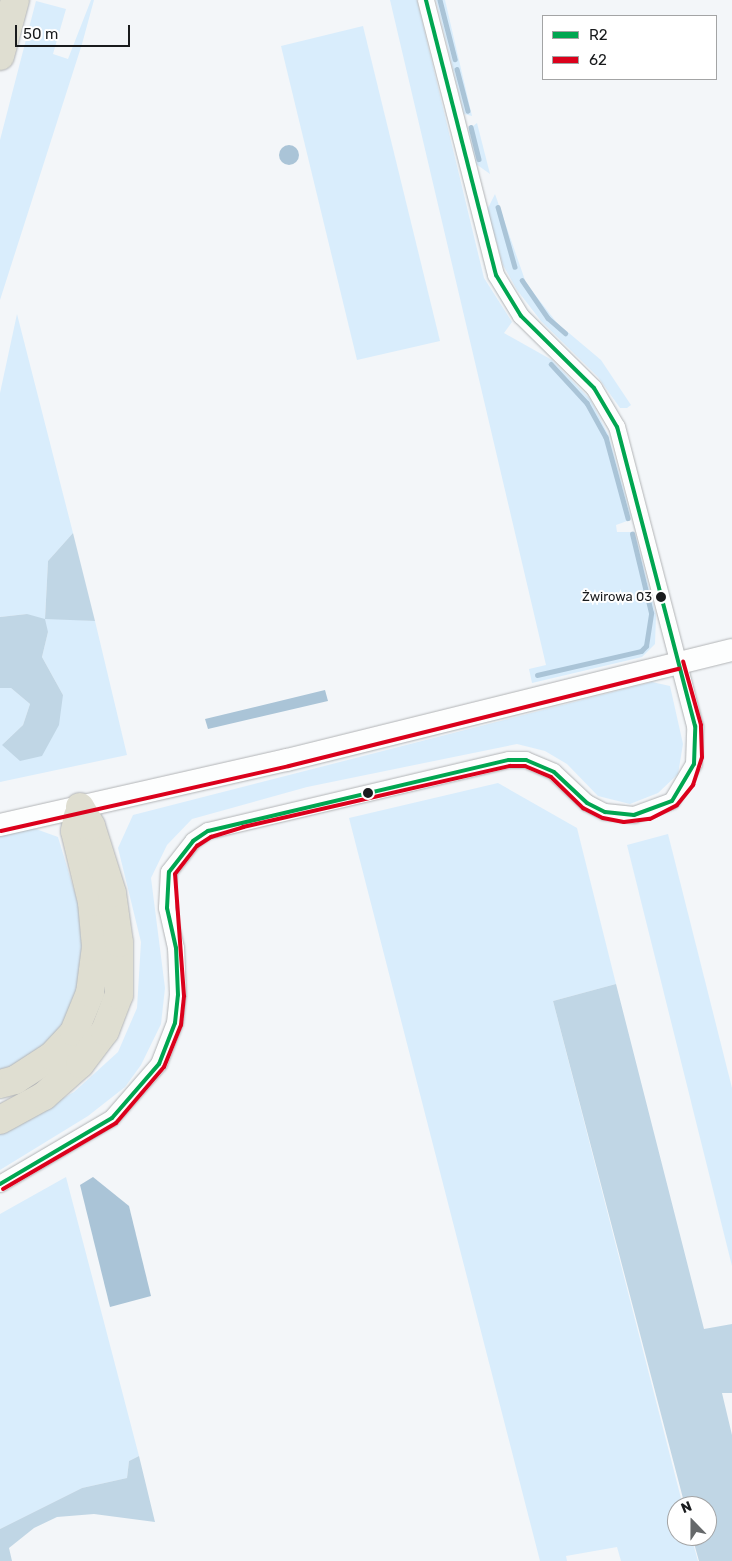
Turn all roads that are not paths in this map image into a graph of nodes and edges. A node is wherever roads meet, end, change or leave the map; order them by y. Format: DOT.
graph roads {
  1 [pos="15,0"];
  2 [pos="426,0"];
  3 [pos="0,56"];
  4 [pos="732,650"];
  5 [pos="677,663"];
  6 [pos="80,807"];
  7 [pos="0,825"];
  8 [pos="0,1084"];
  9 [pos="0,1120"];
  10 [pos="0,1184"];
  1 -- 3 [label="highway"];
  2 -- 5 [label="street"];
  4 -- 5 [label="street"];
  5 -- 6 [label="street"];
  5 -- 10 [label="street"];
  6 -- 7 [label="street"];
  6 -- 8 [label="highway"];
  6 -- 9 [label="highway"];
}
